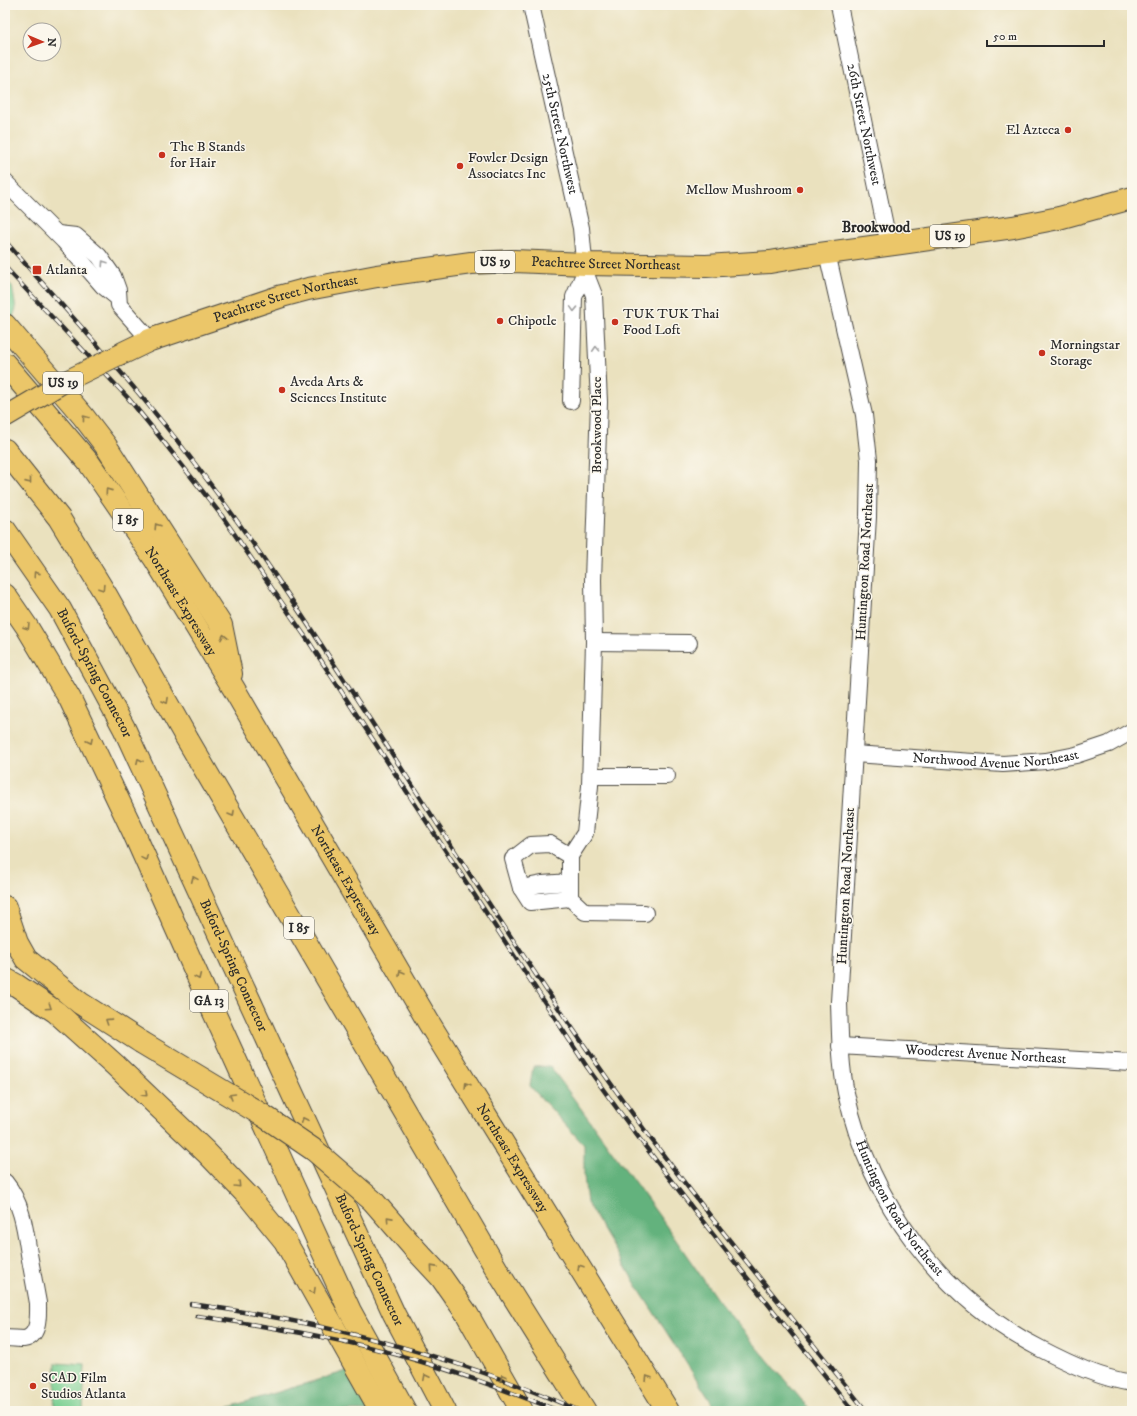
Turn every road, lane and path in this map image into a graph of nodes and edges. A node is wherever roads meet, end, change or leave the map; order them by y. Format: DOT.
graph roads {
  1 [pos="531,5"];
  2 [pos="839,5"];
  3 [pos="5,182"];
  4 [pos="1132,198"];
  5 [pos="888,245"];
  6 [pos="827,253"];
  7 [pos="585,268"];
  8 [pos="5,325"];
  9 [pos="150,340"];
  10 [pos="123,352"];
  11 [pos="5,364"];
  12 [pos="571,401"];
  13 [pos="5,417"];
  14 [pos="5,450"];
  15 [pos="5,530"];
  16 [pos="5,595"];
  17 [pos="594,642"];
  18 [pos="689,643"];
  19 [pos="234,689"];
  20 [pos="1132,731"];
  21 [pos="854,754"];
  22 [pos="591,776"];
  23 [pos="667,776"];
  24 [pos="570,856"];
  25 [pos="570,882"];
  26 [pos="521,888"];
  27 [pos="570,898"];
  28 [pos="5,907"];
  29 [pos="645,913"];
  30 [pos="9,985"];
  31 [pos="840,1046"];
  32 [pos="1132,1063"];
  33 [pos="5,1182"];
  34 [pos="5,1338"];
  35 [pos="1132,1383"];
  36 [pos="381,1411"];
  37 [pos="405,1411"];
  38 [pos="445,1411"];
  39 [pos="522,1411"];
  40 [pos="585,1411"];
  41 [pos="668,1411"];
  1 -- 7 [label="street, 25th Street Northwest"];
  2 -- 5 [label="street, 26th Street Northwest"];
  3 -- 9 [label="street"];
  4 -- 5 [label="highway, Peachtree Street Northeast / US 19"];
  5 -- 6 [label="highway, Peachtree Street Northeast / US 19"];
  6 -- 7 [label="highway, Peachtree Street Northeast / US 19"];
  6 -- 21 [label="street, Huntington Road Northeast"];
  7 -- 9 [label="highway, Peachtree Street Northeast / US 19"];
  7 -- 12 [label="street, Brookwood Place, one-way"];
  17 -- 7 [label="street, Brookwood Place, one-way"];
  19 -- 8 [label="highway, one-way"];
  9 -- 10 [label="highway, Peachtree Street Northeast / US 19"];
  10 -- 13 [label="main road, Peachtree Street Northeast / US 19, bridge"];
  19 -- 11 [label="highway, Northeast Expressway / I 85, one-way"];
  14 -- 40 [label="highway, I 85, one-way"];
  38 -- 15 [label="highway, Buford-Spring Connector / GA 13, one-way"];
  16 -- 37 [label="highway, GA 13, one-way"];
  17 -- 18 [label="street"];
  17 -- 22 [label="street, Brookwood Place"];
  41 -- 19 [label="highway, Northeast Expressway / I 85, one-way"];
  20 -- 21 [label="street, Northwood Avenue Northeast"];
  21 -- 31 [label="street, Huntington Road Northeast"];
  22 -- 23 [label="street"];
  22 -- 24 [label="street, Brookwood Place"];
  24 -- 25 [label="street"];
  24 -- 26 [label="street"];
  25 -- 26 [label="street"];
  25 -- 27 [label="street"];
  26 -- 27 [label="street"];
  27 -- 29 [label="street"];
  39 -- 28 [label="highway, one-way, bridge"];
  30 -- 36 [label="highway, one-way"];
  31 -- 32 [label="street, Woodcrest Avenue Northeast"];
  31 -- 35 [label="street, Huntington Road Northeast"];
  33 -- 34 [label="street"];
}
